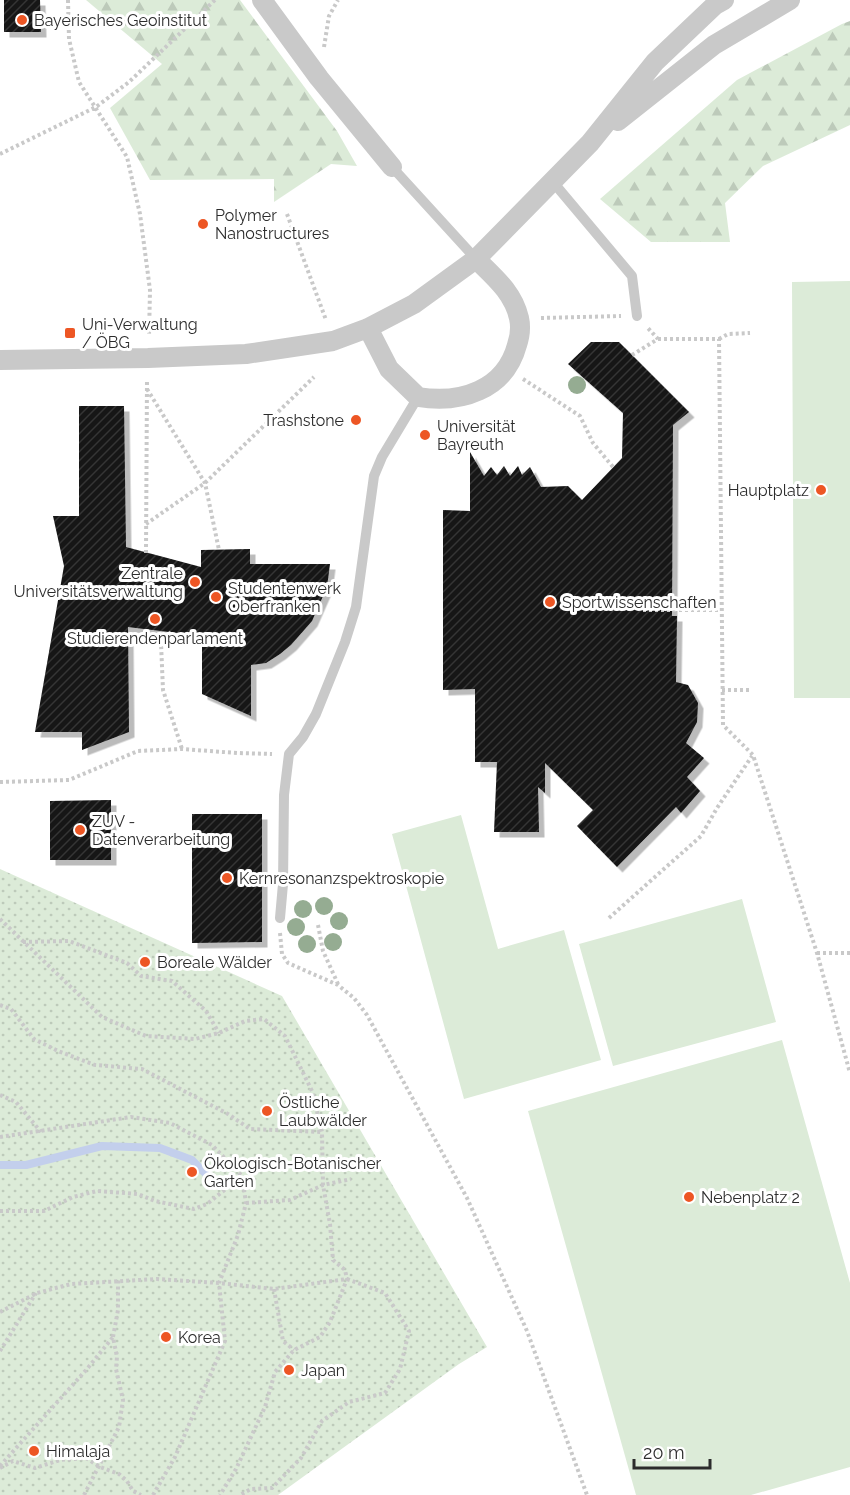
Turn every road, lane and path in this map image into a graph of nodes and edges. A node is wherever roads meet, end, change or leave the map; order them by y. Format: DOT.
graph roads {
  1 [pos="68,0"];
  2 [pos="215,0"];
  3 [pos="262,0"];
  4 [pos="338,0"];
  5 [pos="724,0"];
  6 [pos="790,0"];
  7 [pos="319,78"];
  8 [pos="96,107"];
  9 [pos="590,144"];
  10 [pos="0,154"];
  11 [pos="392,167"];
  12 [pos="553,182"];
  13 [pos="286,214"];
  14 [pos="476,260"];
  15 [pos="637,316"];
  16 [pos="519,319"];
  17 [pos="368,328"];
  18 [pos="750,333"];
  19 [pos="658,339"];
  20 [pos="719,339"];
  21 [pos="333,341"];
  22 [pos="632,355"];
  23 [pos="148,358"];
  24 [pos="0,360"];
  25 [pos="507,369"];
  26 [pos="314,377"];
  27 [pos="146,389"];
  28 [pos="418,397"];
  29 [pos="613,467"];
  30 [pos="205,483"];
  31 [pos="146,524"];
  32 [pos="219,550"];
  33 [pos="146,553"];
  34 [pos="644,610"];
  35 [pos="720,610"];
  36 [pos="171,632"];
  37 [pos="722,690"];
  38 [pos="752,690"];
  39 [pos="182,749"];
  40 [pos="289,754"];
  41 [pos="753,755"];
  42 [pos="0,782"];
  43 [pos="280,918"];
  44 [pos="609,918"];
  45 [pos="0,919"];
  46 [pos="318,925"];
  47 [pos="23,942"];
  48 [pos="817,953"];
  49 [pos="850,953"];
  50 [pos="338,985"];
  51 [pos="0,1005"];
  52 [pos="219,1033"];
  53 [pos="850,1073"];
  54 [pos="0,1095"];
  55 [pos="41,1132"];
  56 [pos="322,1132"];
  57 [pos="0,1137"];
  58 [pos="242,1176"];
  59 [pos="351,1179"];
  60 [pos="323,1185"];
  61 [pos="246,1203"];
  62 [pos="0,1211"];
  63 [pos="347,1279"];
  64 [pos="118,1280"];
  65 [pos="219,1283"];
  66 [pos="274,1289"];
  67 [pos="37,1293"];
  68 [pos="0,1312"];
  69 [pos="113,1336"];
  70 [pos="294,1350"];
  71 [pos="0,1351"];
  72 [pos="0,1467"];
  73 [pos="99,1467"];
  74 [pos="84,1495"];
  75 [pos="141,1495"];
  76 [pos="153,1495"];
  77 [pos="220,1495"];
  78 [pos="240,1495"];
  79 [pos="587,1495"];
  1 -- 8 [label="path"];
  2 -- 8 [label="path"];
  3 -- 7 [label="street"];
  4 -- 7 [label="path"];
  5 -- 9 [label="street"];
  6 -- 9 [label="street"];
  7 -- 11 [label="street"];
  8 -- 10 [label="path"];
  8 -- 23 [label="path"];
  9 -- 12 [label="street"];
  11 -- 14 [label="lane"];
  12 -- 14 [label="street"];
  12 -- 15 [label="lane"];
  13 -- 21 [label="path"];
  14 -- 16 [label="street"];
  14 -- 17 [label="street"];
  15 -- 16 [label="path"];
  15 -- 19 [label="path"];
  16 -- 25 [label="street"];
  17 -- 21 [label="street"];
  17 -- 28 [label="street"];
  18 -- 20 [label="path"];
  19 -- 20 [label="path"];
  19 -- 22 [label="path"];
  20 -- 35 [label="path"];
  21 -- 23 [label="street"];
  23 -- 24 [label="street"];
  23 -- 27 [label="path"];
  25 -- 28 [label="street"];
  25 -- 29 [label="path"];
  26 -- 30 [label="path"];
  27 -- 30 [label="path"];
  27 -- 31 [label="path"];
  28 -- 40 [label="lane"];
  30 -- 31 [label="path"];
  30 -- 32 [label="path"];
  31 -- 33 [label="path"];
  34 -- 35 [label="path"];
  35 -- 37 [label="path"];
  36 -- 39 [label="path"];
  37 -- 38 [label="path"];
  37 -- 41 [label="path"];
  39 -- 40 [label="path"];
  39 -- 42 [label="path"];
  40 -- 43 [label="lane"];
  41 -- 44 [label="path"];
  41 -- 48 [label="path"];
  43 -- 50 [label="path"];
  45 -- 47 [label="path"];
  46 -- 50 [label="path"];
  47 -- 52 [label="path"];
  47 -- 52 [label="path"];
  48 -- 49 [label="path"];
  48 -- 53 [label="path"];
  50 -- 79 [label="path"];
  51 -- 56 [label="path"];
  52 -- 56 [label="path"];
  54 -- 55 [label="path"];
  55 -- 57 [label="path"];
  55 -- 58 [label="path"];
  56 -- 60 [label="path"];
  58 -- 61 [label="path"];
  58 -- 62 [label="path"];
  59 -- 60 [label="path"];
  60 -- 61 [label="path"];
  60 -- 63 [label="path"];
  61 -- 65 [label="path"];
  63 -- 66 [label="path"];
  63 -- 70 [label="path"];
  63 -- 78 [label="path"];
  64 -- 65 [label="path"];
  64 -- 67 [label="path"];
  64 -- 69 [label="path"];
  65 -- 66 [label="path"];
  65 -- 76 [label="path"];
  66 -- 70 [label="path"];
  67 -- 68 [label="path"];
  67 -- 71 [label="path"];
  69 -- 72 [label="path"];
  69 -- 73 [label="path"];
  70 -- 77 [label="path"];
  72 -- 73 [label="path"];
  73 -- 74 [label="path"];
  73 -- 75 [label="path"];
}
